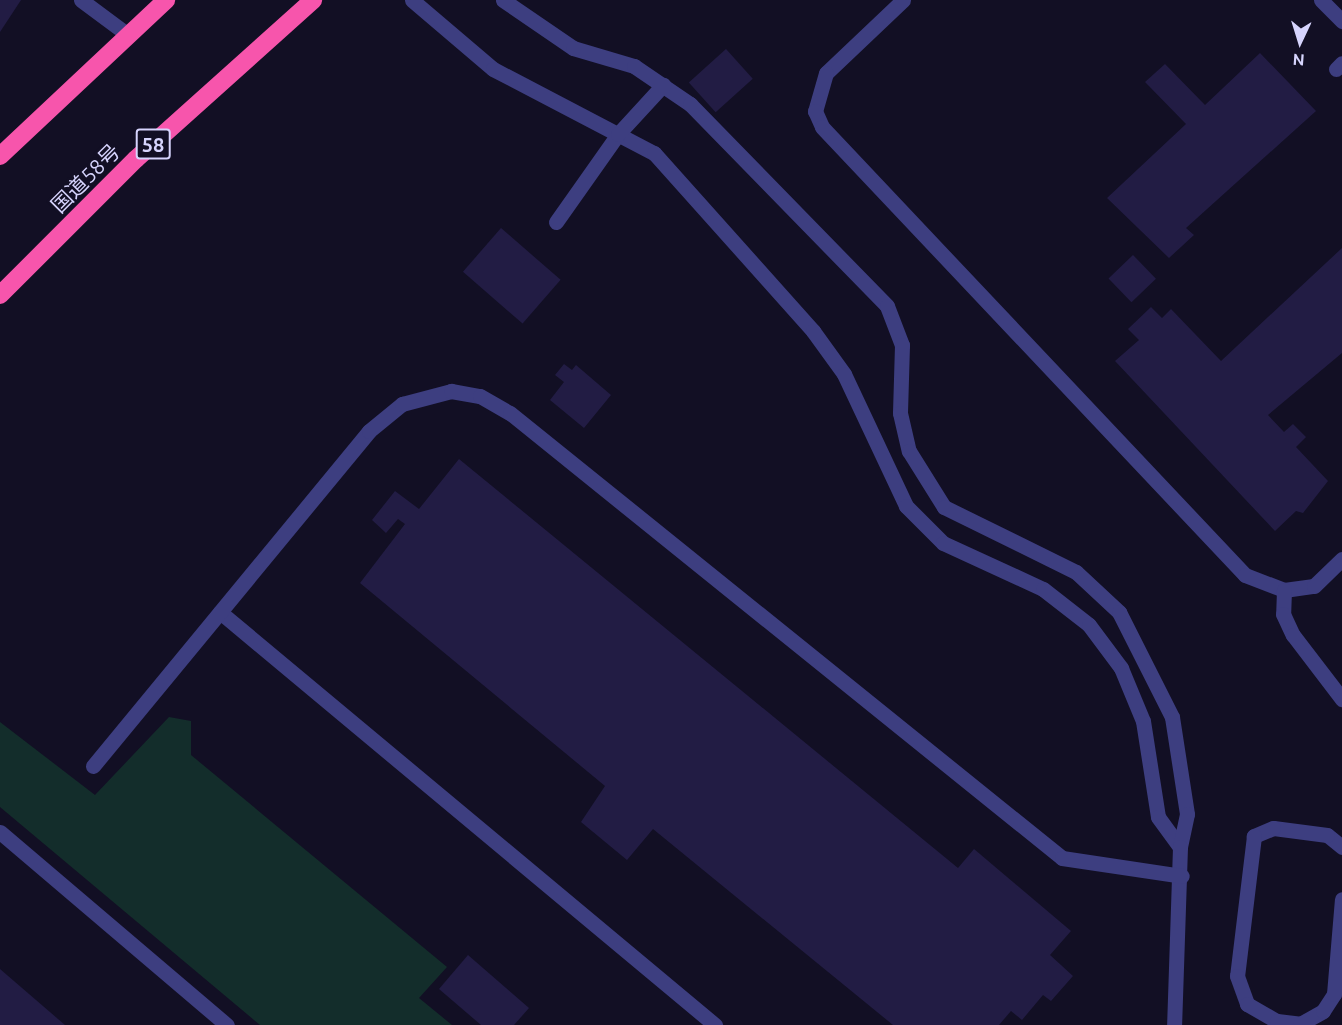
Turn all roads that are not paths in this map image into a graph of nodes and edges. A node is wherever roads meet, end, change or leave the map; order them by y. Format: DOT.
graph roads {
  1 [pos="81,0"];
  2 [pos="166,0"];
  3 [pos="313,0"];
  4 [pos="412,0"];
  5 [pos="503,0"];
  6 [pos="903,0"];
  7 [pos="1321,0"];
  8 [pos="1342,21"];
  9 [pos="127,34"];
  10 [pos="663,85"];
  11 [pos="618,134"];
  12 [pos="0,156"];
  13 [pos="556,222"];
  14 [pos="0,295"];
  15 [pos="1342,559"];
  16 [pos="1284,590"];
  17 [pos="220,612"];
  18 [pos="1342,699"];
  19 [pos="93,766"];
  20 [pos="0,832"];
  21 [pos="1342,847"];
  22 [pos="1180,848"];
  23 [pos="1182,876"];
  24 [pos="1342,899"];
  25 [pos="227,1025"];
  26 [pos="715,1025"];
  27 [pos="1174,1025"];
  1 -- 9 [label="street"];
  2 -- 9 [label="highway"];
  3 -- 14 [label="highway, 国道58号 / 58"];
  4 -- 11 [label="street"];
  5 -- 10 [label="street"];
  6 -- 16 [label="street"];
  7 -- 8 [label="street"];
  9 -- 12 [label="highway"];
  10 -- 11 [label="street"];
  10 -- 22 [label="street"];
  11 -- 13 [label="street"];
  11 -- 22 [label="street"];
  15 -- 16 [label="street"];
  16 -- 18 [label="street"];
  17 -- 19 [label="street"];
  17 -- 23 [label="street"];
  17 -- 26 [label="street"];
  20 -- 25 [label="street"];
  21 -- 24 [label="street"];
  22 -- 23 [label="street"];
  23 -- 27 [label="street"];
}
